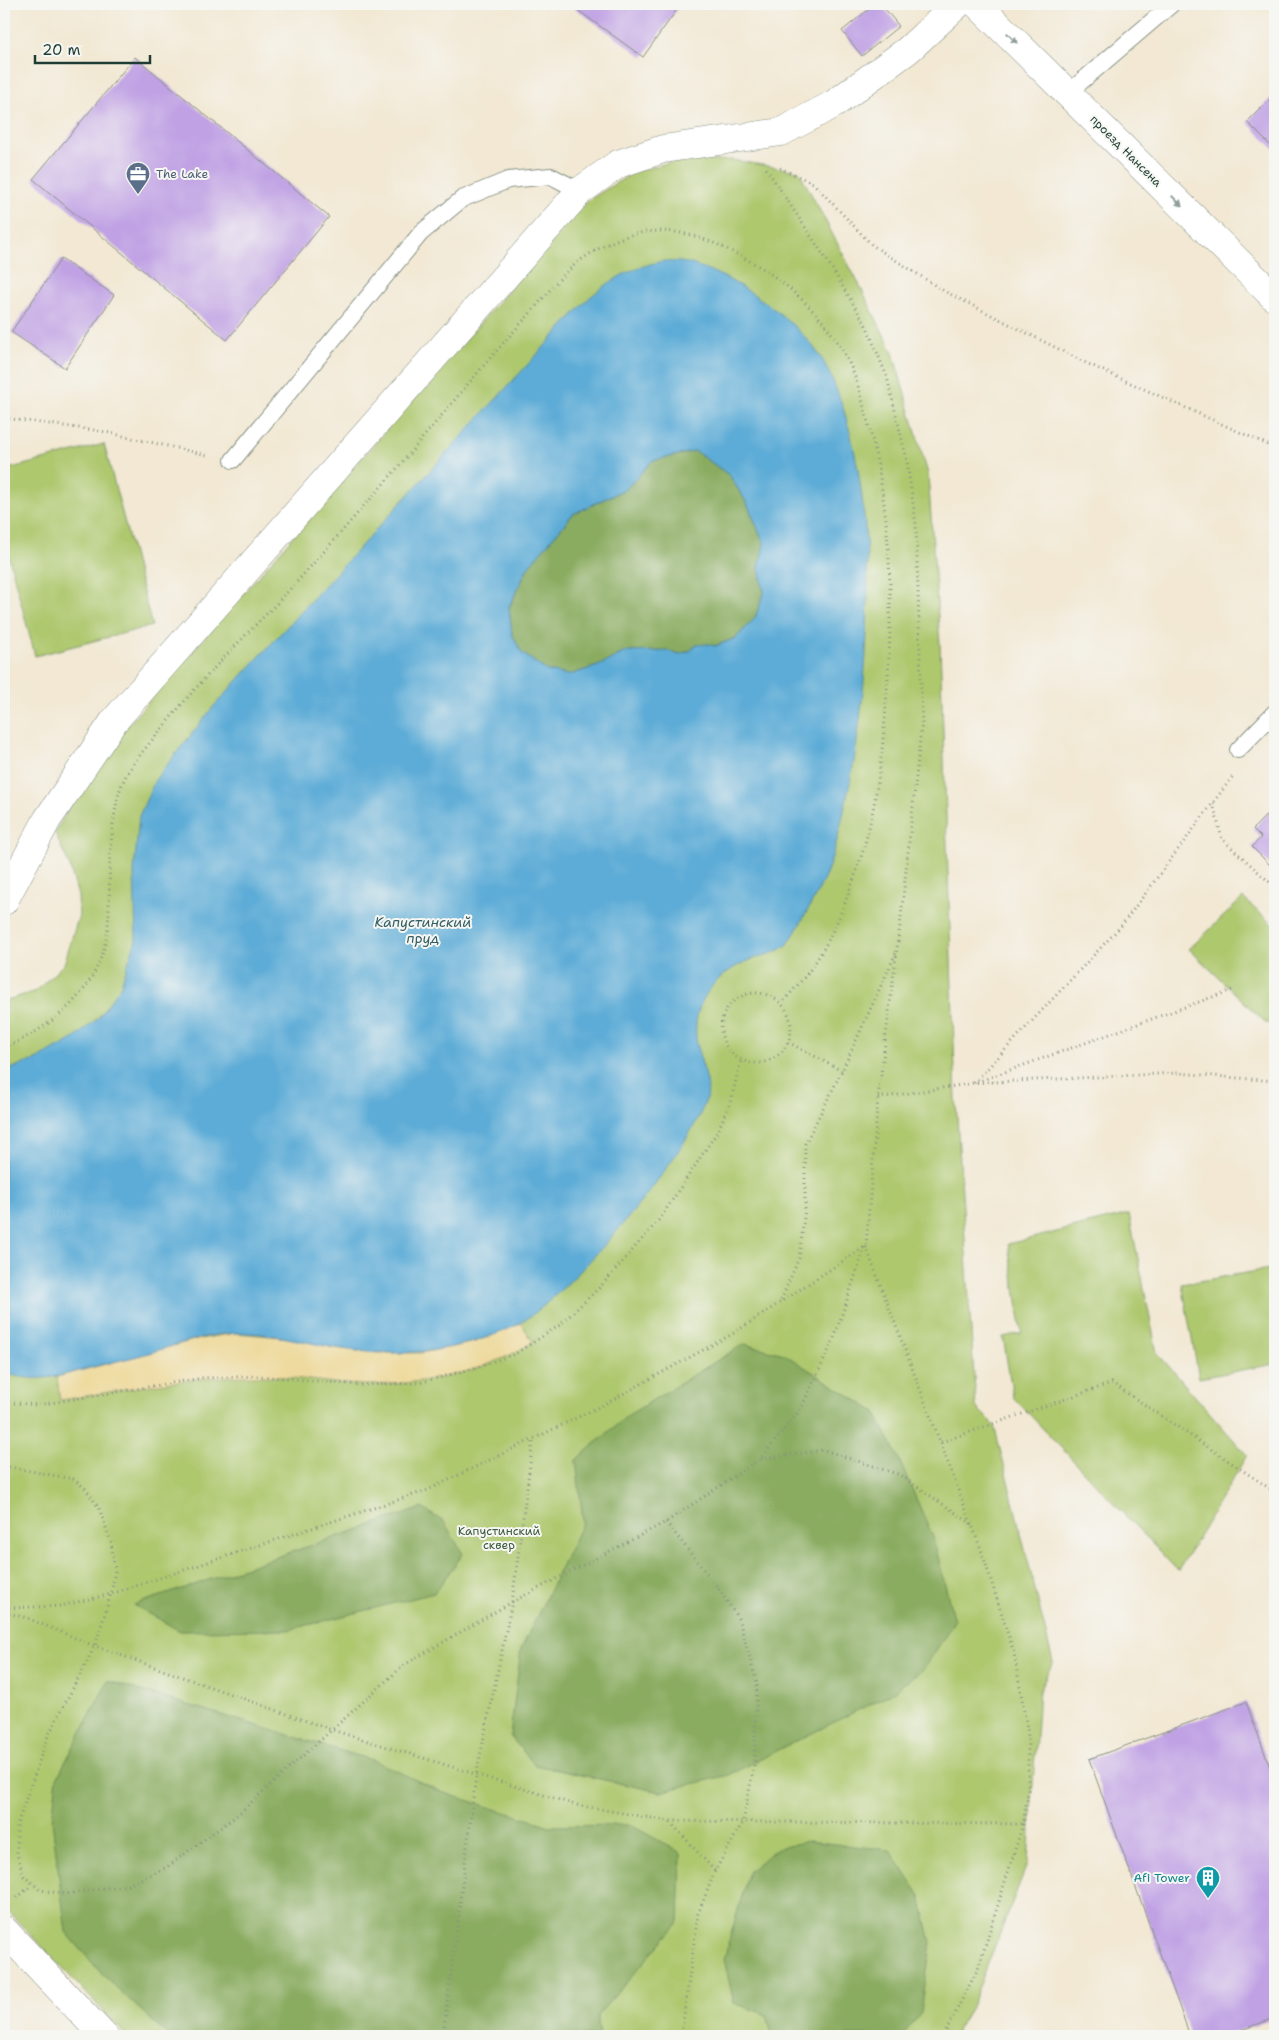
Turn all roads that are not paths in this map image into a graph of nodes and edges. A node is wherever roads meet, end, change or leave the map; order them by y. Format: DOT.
graph roads {
  1 [pos="958,4"];
  2 [pos="977,4"];
  3 [pos="1172,4"];
  4 [pos="1068,93"];
  5 [pos="580,191"];
  6 [pos="1275,298"];
  7 [pos="233,460"];
  8 [pos="1275,712"];
  9 [pos="1238,750"];
  10 [pos="4,901"];
  11 [pos="4,1930"];
  12 [pos="104,2036"];
  1 -- 5 [label="street"];
  2 -- 4 [label="street, проезд Нансена, one-way"];
  3 -- 4 [label="lane"];
  4 -- 6 [label="street, проезд Нансена, one-way"];
  5 -- 7 [label="lane"];
  5 -- 10 [label="street"];
  8 -- 9 [label="lane"];
  11 -- 12 [label="street"];
}
